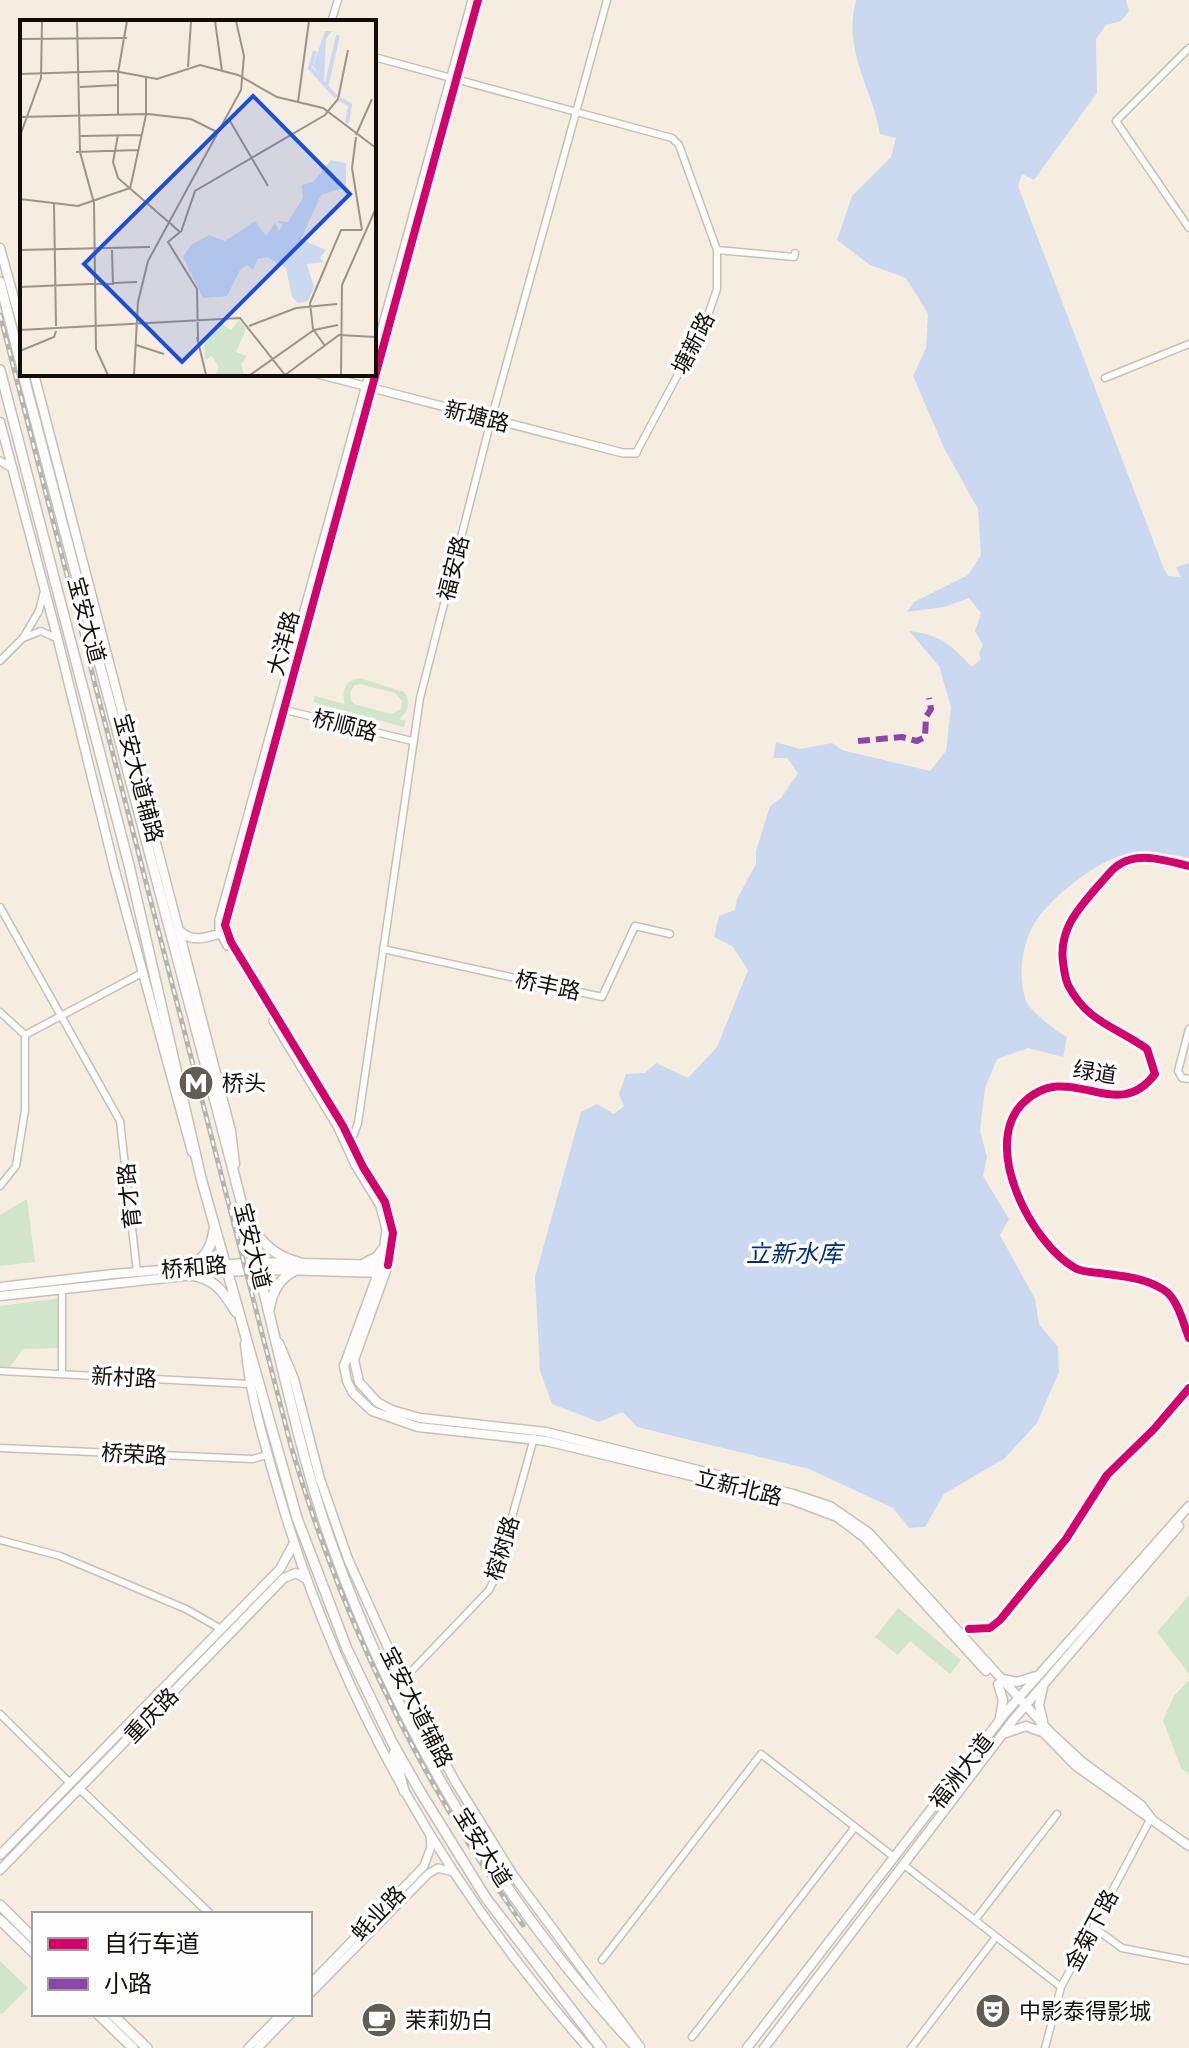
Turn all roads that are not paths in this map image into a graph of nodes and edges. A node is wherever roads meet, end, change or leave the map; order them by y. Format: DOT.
graph roads {
  1 [pos="338,0"];
  2 [pos="472,0"];
  3 [pos="478,0"];
  4 [pos="607,0"];
  5 [pos="332,20"];
  6 [pos="1189,48"];
  7 [pos="376,58"];
  8 [pos="454,78"];
  9 [pos="576,111"];
  10 [pos="1189,228"];
  11 [pos="0,248"];
  12 [pos="717,250"];
  13 [pos="795,253"];
  14 [pos="0,282"];
  15 [pos="13,293"];
  16 [pos="20,300"];
  17 [pos="20,319"];
  18 [pos="1189,344"];
  19 [pos="376,350"];
  20 [pos="20,359"];
  21 [pos="376,362"];
  22 [pos="0,370"];
  23 [pos="24,376"];
  24 [pos="35,376"];
  25 [pos="326,376"];
  26 [pos="369,376"];
  27 [pos="372,376"];
  28 [pos="1105,378"];
  29 [pos="369,387"];
  30 [pos="491,420"];
  31 [pos="0,422"];
  32 [pos="2,439"];
  33 [pos="636,453"];
  34 [pos="0,461"];
  35 [pos="12,468"];
  36 [pos="44,587"];
  37 [pos="23,638"];
  38 [pos="58,640"];
  39 [pos="0,661"];
  40 [pos="281,708"];
  41 [pos="412,741"];
  42 [pos="0,907"];
  43 [pos="179,929"];
  44 [pos="224,934"];
  45 [pos="670,934"];
  46 [pos="383,949"];
  47 [pos="186,956"];
  48 [pos="142,973"];
  49 [pos="0,1012"];
  50 [pos="60,1015"];
  51 [pos="1189,1029"];
  52 [pos="25,1035"];
  53 [pos="1185,1057"];
  54 [pos="1189,1079"];
  55 [pos="347,1140"];
  56 [pos="201,1178"];
  57 [pos="237,1183"];
  58 [pos="0,1186"];
  59 [pos="243,1206"];
  60 [pos="214,1223"];
  61 [pos="385,1246"];
  62 [pos="361,1264"];
  63 [pos="258,1266"];
  64 [pos="297,1266"];
  65 [pos="227,1268"];
  66 [pos="384,1269"];
  67 [pos="186,1271"];
  68 [pos="137,1272"];
  69 [pos="354,1272"];
  70 [pos="0,1287"];
  71 [pos="62,1288"];
  72 [pos="371,1292"];
  73 [pos="0,1296"];
  74 [pos="269,1313"];
  75 [pos="242,1326"];
  76 [pos="272,1326"];
  77 [pos="0,1371"];
  78 [pos="62,1374"];
  79 [pos="249,1384"];
  80 [pos="535,1434"];
  81 [pos="0,1448"];
  82 [pos="267,1455"];
  83 [pos="1189,1506"];
  84 [pos="1189,1514"];
  85 [pos="0,1540"];
  86 [pos="294,1544"];
  87 [pos="306,1579"];
  88 [pos="254,1602"];
  89 [pos="221,1629"];
  90 [pos="1043,1671"];
  91 [pos="998,1680"];
  92 [pos="402,1681"];
  93 [pos="1045,1681"];
  94 [pos="1020,1704"];
  95 [pos="0,1714"];
  96 [pos="999,1722"];
  97 [pos="1045,1730"];
  98 [pos="1000,1738"];
  99 [pos="392,1742"];
  100 [pos="70,1783"];
  101 [pos="79,1788"];
  102 [pos="404,1791"];
  103 [pos="1057,1814"];
  104 [pos="1151,1818"];
  105 [pos="855,1827"];
  106 [pos="430,1835"];
  107 [pos="1189,1846"];
  108 [pos="0,1853"];
  109 [pos="894,1857"];
  110 [pos="904,1865"];
  111 [pos="2,1868"];
  112 [pos="453,1872"];
  113 [pos="1,1906"];
  114 [pos="208,1912"];
  115 [pos="0,1920"];
  116 [pos="975,1920"];
  117 [pos="1093,1927"];
  118 [pos="32,1937"];
  119 [pos="996,1937"];
  120 [pos="32,1951"];
  121 [pos="602,1960"];
  122 [pos="1189,1961"];
  123 [pos="312,1982"];
  124 [pos="1061,1987"];
  125 [pos="312,1992"];
  126 [pos="100,2016"];
  127 [pos="114,2016"];
  128 [pos="279,2016"];
  129 [pos="289,2016"];
  130 [pos="692,2037"];
  131 [pos="133,2048"];
  132 [pos="147,2048"];
  133 [pos="248,2048"];
  134 [pos="258,2048"];
  135 [pos="588,2048"];
  136 [pos="601,2048"];
  137 [pos="639,2048"];
  138 [pos="747,2048"];
  139 [pos="764,2048"];
  140 [pos="911,2048"];
  141 [pos="1045,2048"];
  1 -- 5 [label="street"];
  2 -- 8 [label="street, 大洋路"];
  3 -- 8 [label="street, 大洋路"];
  4 -- 9 [label="street, 福安路"];
  6 -- 10 [label="street"];
  7 -- 8 [label="street"];
  8 -- 9 [label="street"];
  8 -- 19 [label="street, 大洋路"];
  8 -- 21 [label="street, 大洋路"];
  9 -- 12 [label="street, 塘新路"];
  9 -- 30 [label="street, 福安路"];
  11 -- 15 [label="main road"];
  12 -- 13 [label="street"];
  12 -- 33 [label="street, 塘新路"];
  14 -- 20 [label="main road, 宝安大道"];
  15 -- 16 [label="street"];
  15 -- 17 [label="main road"];
  18 -- 28 [label="street"];
  22 -- 56 [label="main road, 宝安大道"];
  23 -- 57 [label="main road, 宝安大道"];
  24 -- 43 [label="main road, 宝安大道辅路"];
  25 -- 29 [label="street, 新塘路"];
  26 -- 29 [label="street, 大洋路"];
  27 -- 29 [label="street, 大洋路"];
  29 -- 30 [label="street, 新塘路"];
  29 -- 40 [label="street, 大洋路"];
  30 -- 33 [label="street, 新塘路"];
  30 -- 41 [label="street, 福安路"];
  31 -- 32 [label="main road, 宝安大道辅路"];
  32 -- 35 [label="main road, 宝安大道辅路"];
  34 -- 35 [label="street"];
  35 -- 36 [label="main road, 宝安大道辅路"];
  36 -- 37 [label="street"];
  36 -- 38 [label="main road, 宝安大道辅路"];
  37 -- 38 [label="street"];
  37 -- 39 [label="street"];
  38 -- 48 [label="main road, 宝安大道辅路"];
  40 -- 41 [label="street, 桥顺路"];
  40 -- 44 [label="street, 大洋路"];
  41 -- 46 [label="street, 福安路"];
  42 -- 50 [label="street"];
  43 -- 44 [label="main road"];
  43 -- 47 [label="main road, 宝安大道辅路"];
  44 -- 47 [label="main road"];
  44 -- 55 [label="street"];
  45 -- 46 [label="street, 桥丰路"];
  46 -- 55 [label="street, 福安路"];
  47 -- 57 [label="main road, 宝安大道辅路"];
  48 -- 50 [label="street"];
  48 -- 56 [label="main road, 宝安大道辅路"];
  49 -- 52 [label="street"];
  50 -- 52 [label="street"];
  50 -- 68 [label="street, 育才路"];
  51 -- 53 [label="street"];
  52 -- 58 [label="street"];
  53 -- 54 [label="street"];
  55 -- 61 [label="street"];
  55 -- 66 [label="street"];
  56 -- 60 [label="main road, 宝安大道"];
  57 -- 59 [label="main road, 宝安大道"];
  59 -- 63 [label="main road, 宝安大道"];
  59 -- 64 [label="main road"];
  60 -- 65 [label="main road, 宝安大道"];
  60 -- 67 [label="main road"];
  61 -- 62 [label="main road"];
  61 -- 66 [label="street"];
  62 -- 64 [label="main road, 桥和路"];
  62 -- 66 [label="main road, 桥和路"];
  63 -- 64 [label="main road, 桥和路"];
  63 -- 65 [label="main road, 桥和路"];
  63 -- 74 [label="main road, 宝安大道"];
  64 -- 69 [label="main road, 桥和路"];
  64 -- 74 [label="main road"];
  65 -- 67 [label="main road, 桥和路"];
  65 -- 75 [label="main road, 宝安大道"];
  66 -- 69 [label="main road, 桥和路"];
  66 -- 72 [label="main road, 立新北路"];
  66 -- 80 [label="main road, 立新北路"];
  67 -- 68 [label="main road, 桥和路"];
  67 -- 71 [label="main road, 桥和路"];
  67 -- 75 [label="main road"];
  68 -- 70 [label="main road, 桥和路"];
  69 -- 72 [label="main road"];
  71 -- 73 [label="main road, 桥和路"];
  71 -- 78 [label="street"];
  72 -- 80 [label="main road, 立新北路"];
  74 -- 76 [label="main road, 宝安大道"];
  75 -- 79 [label="main road"];
  75 -- 99 [label="main road, 宝安大道"];
  76 -- 92 [label="main road, 宝安大道辅路"];
  76 -- 137 [label="main road, 宝安大道"];
  77 -- 78 [label="street, 新村路"];
  78 -- 79 [label="street, 新村路"];
  79 -- 82 [label="main road"];
  80 -- 91 [label="main road, 立新北路"];
  80 -- 92 [label="street, 榕树路"];
  81 -- 82 [label="street, 桥荣路"];
  82 -- 86 [label="main road"];
  83 -- 90 [label="main road, 福洲大道"];
  84 -- 93 [label="main road, 福洲大道"];
  85 -- 89 [label="street"];
  86 -- 87 [label="main road"];
  86 -- 88 [label="main road, 重庆路"];
  87 -- 88 [label="main road, 重庆路"];
  87 -- 102 [label="main road"];
  88 -- 89 [label="main road, 重庆路"];
  88 -- 101 [label="main road, 重庆路"];
  89 -- 100 [label="main road, 重庆路"];
  90 -- 91 [label="main road"];
  90 -- 94 [label="main road, 福洲大道"];
  91 -- 94 [label="main road, 立新北路"];
  91 -- 96 [label="main road"];
  92 -- 137 [label="main road, 宝安大道辅路"];
  93 -- 94 [label="main road, 福洲大道"];
  93 -- 97 [label="main road"];
  94 -- 96 [label="main road, 福洲大道"];
  94 -- 97 [label="main road, 立新北路"];
  94 -- 98 [label="main road, 福洲大道"];
  95 -- 100 [label="street"];
  96 -- 109 [label="main road, 福洲大道"];
  97 -- 98 [label="main road"];
  97 -- 104 [label="main road, 立新北路"];
  98 -- 110 [label="main road, 福洲大道"];
  99 -- 102 [label="main road"];
  99 -- 136 [label="main road, 宝安大道"];
  100 -- 108 [label="main road, 重庆路"];
  101 -- 111 [label="main road, 重庆路"];
  101 -- 114 [label="street"];
  102 -- 106 [label="main road"];
  103 -- 116 [label="street"];
  104 -- 107 [label="main road, 立新北路"];
  104 -- 117 [label="street, 金菊下路"];
  105 -- 109 [label="street"];
  105 -- 121 [label="street"];
  105 -- 130 [label="street"];
  106 -- 112 [label="main road"];
  106 -- 123 [label="street, 蚝业路"];
  109 -- 138 [label="main road, 福洲大道"];
  110 -- 116 [label="street"];
  110 -- 139 [label="main road, 福洲大道"];
  112 -- 125 [label="street, 蚝业路"];
  112 -- 135 [label="main road"];
  113 -- 118 [label="main road"];
  115 -- 120 [label="main road"];
  116 -- 119 [label="street"];
  117 -- 122 [label="street"];
  117 -- 124 [label="street, 金菊下路"];
  119 -- 124 [label="street"];
  119 -- 140 [label="street"];
  124 -- 141 [label="street, 金菊下路"];
  126 -- 131 [label="main road"];
  127 -- 132 [label="main road"];
  128 -- 133 [label="street"];
  129 -- 134 [label="street"];
}
